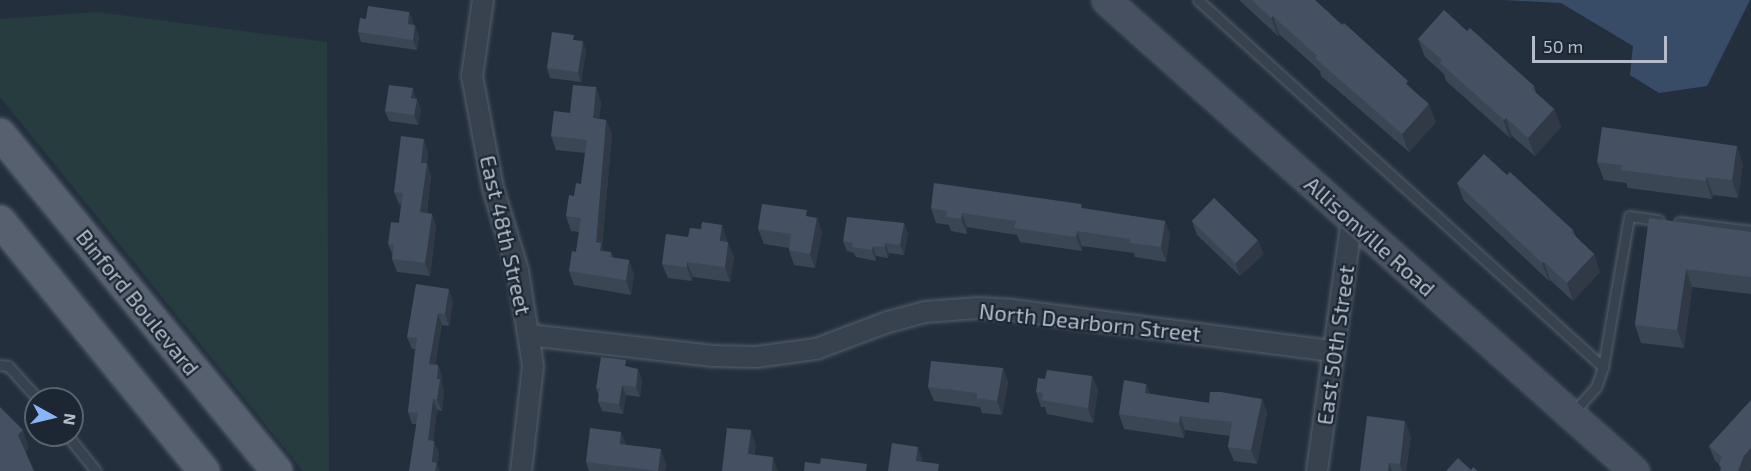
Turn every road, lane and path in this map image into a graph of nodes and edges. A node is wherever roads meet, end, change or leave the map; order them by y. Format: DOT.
graph roads {
  1 [pos="483,0"];
  2 [pos="1106,0"];
  3 [pos="1198,0"];
  4 [pos="0,134"];
  5 [pos="1352,220"];
  6 [pos="0,221"];
  7 [pos="1751,231"];
  8 [pos="529,335"];
  9 [pos="1334,351"];
  10 [pos="0,365"];
  11 [pos="1603,367"];
  12 [pos="27,387"];
  13 [pos="1571,415"];
  14 [pos="77,447"];
  15 [pos="96,471"];
  16 [pos="204,471"];
  17 [pos="277,471"];
  18 [pos="520,471"];
  19 [pos="1317,471"];
  20 [pos="1635,471"];
  1 -- 8 [label="street, East 48th Street"];
  2 -- 5 [label="main road, Allisonville Road"];
  3 -- 11 [label="lane"];
  4 -- 17 [label="main road, Binford Boulevard"];
  5 -- 9 [label="street, East 50th Street"];
  5 -- 13 [label="main road, Allisonville Road"];
  6 -- 16 [label="main road"];
  7 -- 11 [label="lane"];
  8 -- 9 [label="street, North Dearborn Street"];
  8 -- 18 [label="street, East 48th Street"];
  9 -- 19 [label="street, East 50th Street"];
  10 -- 12 [label="lane"];
  11 -- 13 [label="lane"];
  13 -- 20 [label="main road, Allisonville Road"];
  14 -- 15 [label="lane"];
}
